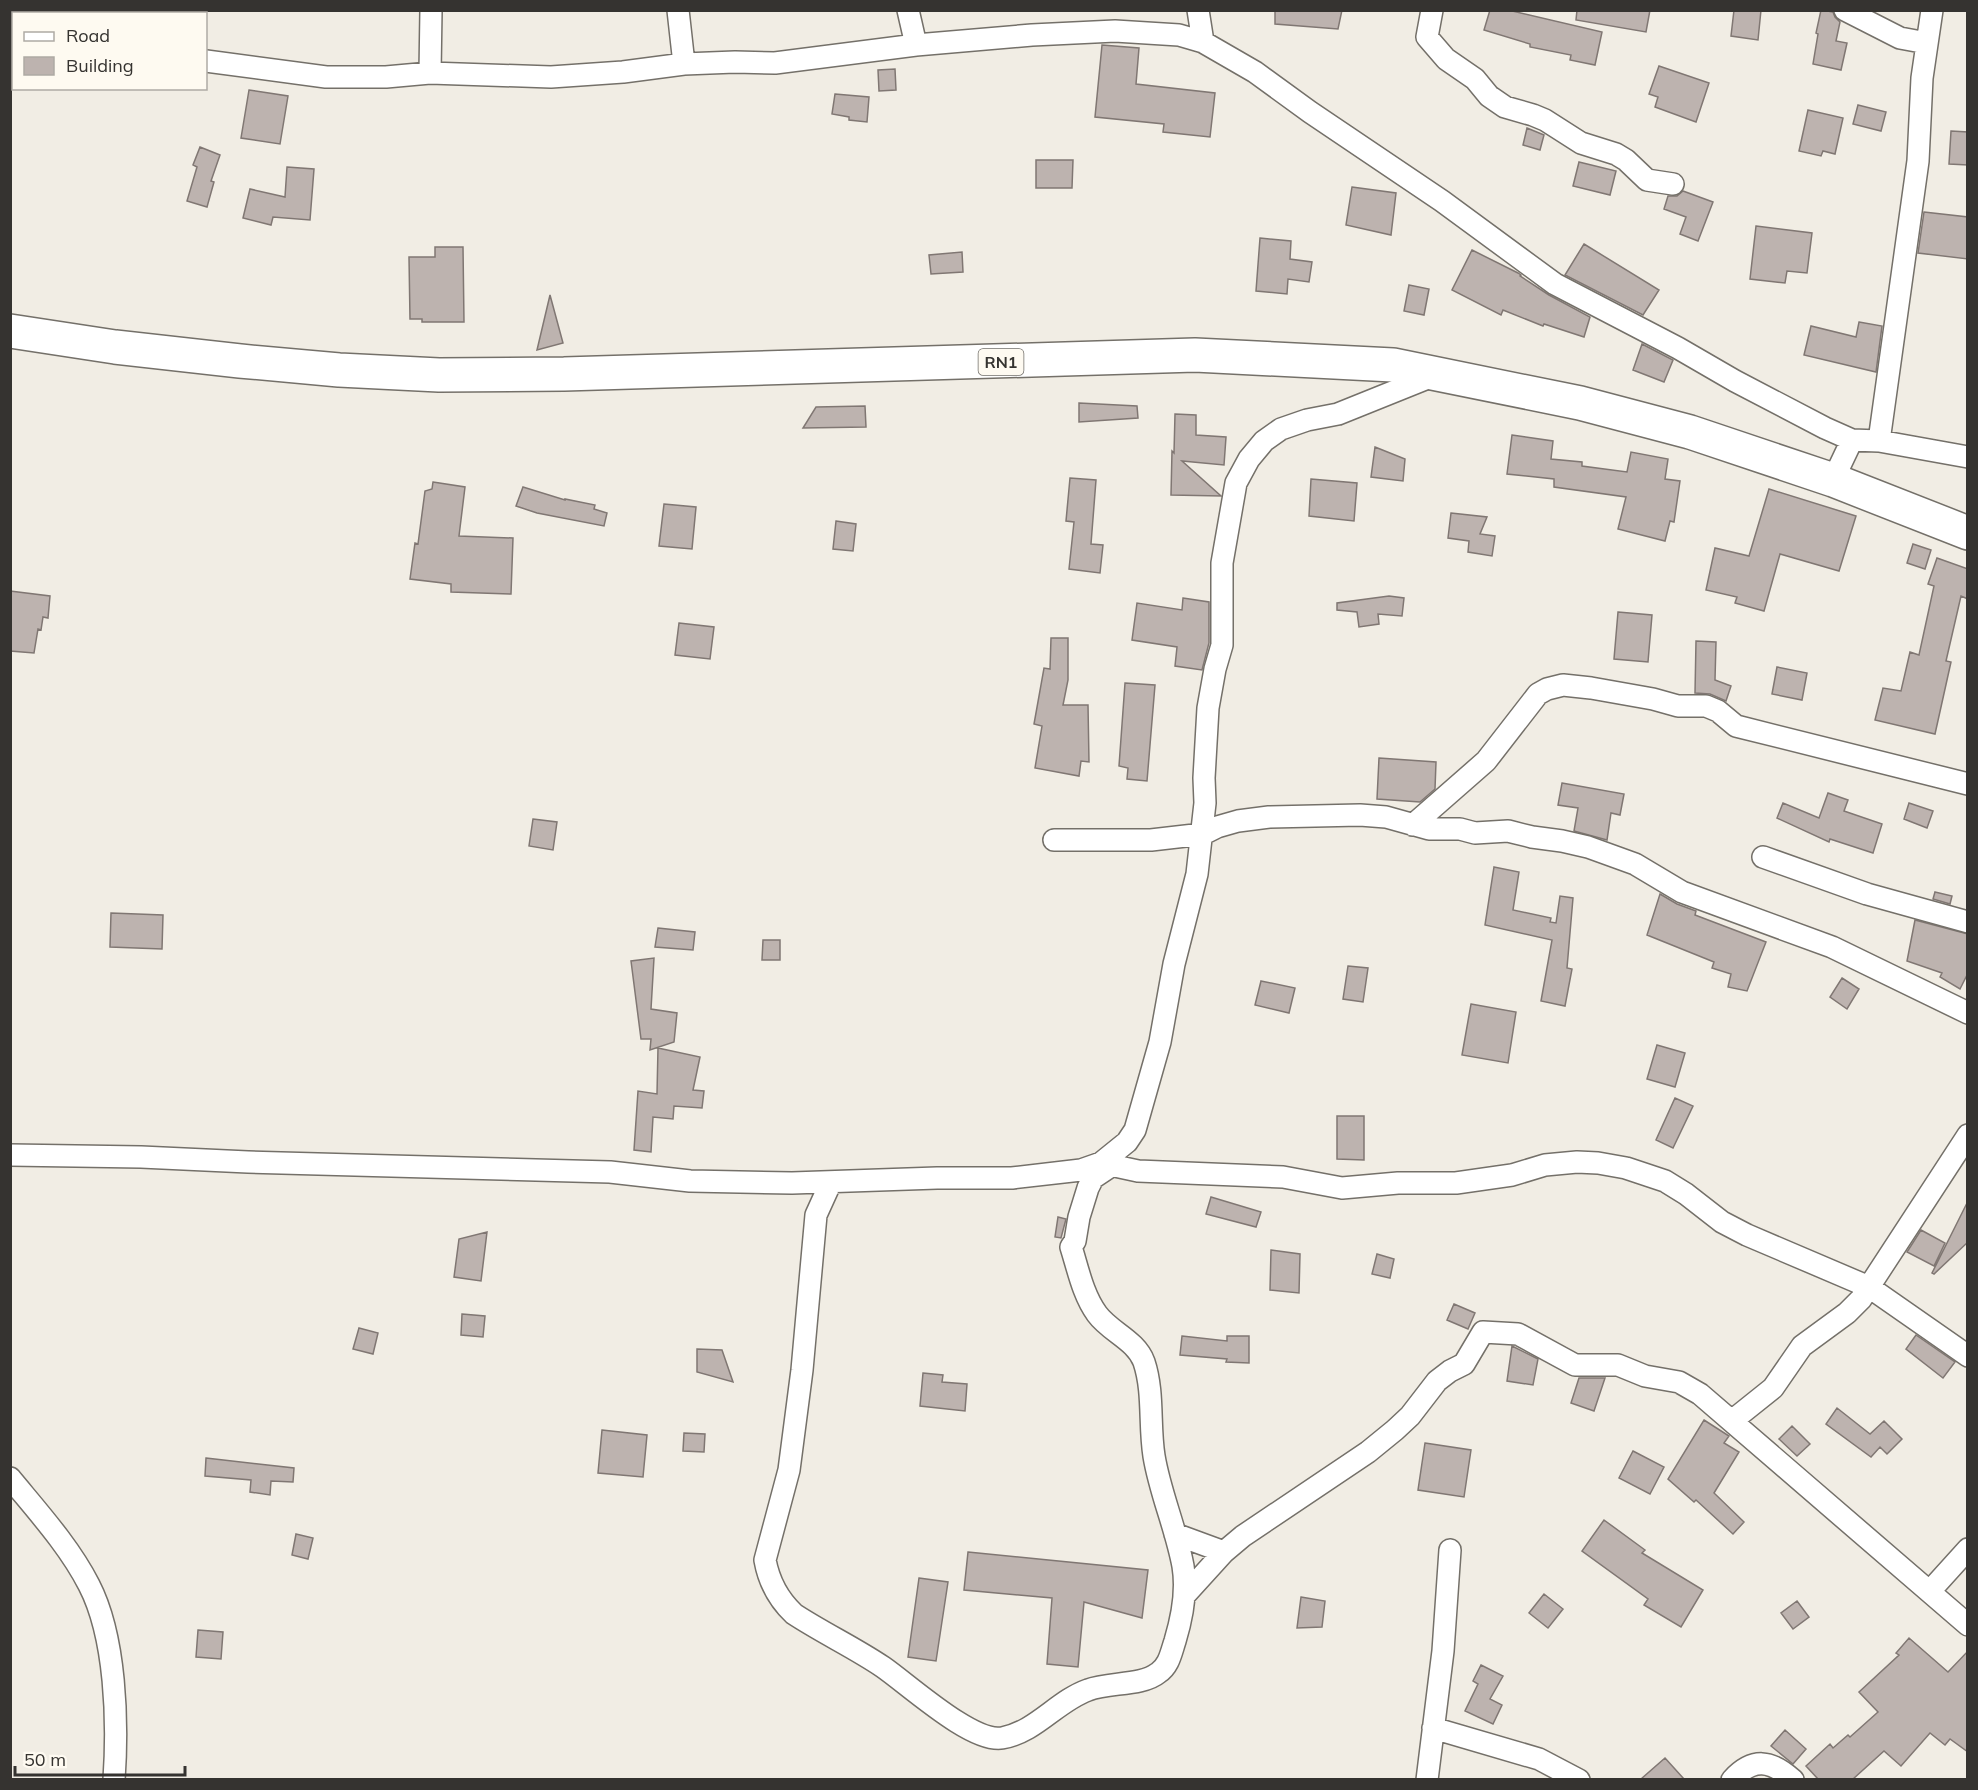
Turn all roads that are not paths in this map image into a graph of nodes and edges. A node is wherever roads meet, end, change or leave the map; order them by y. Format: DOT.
graph roads {
  1 [pos="431,10"];
  2 [pos="678,10"];
  3 [pos="908,10"];
  4 [pos="1198,10"];
  5 [pos="1432,10"];
  6 [pos="1845,10"];
  7 [pos="1932,10"];
  8 [pos="1203,42"];
  9 [pos="1927,43"];
  10 [pos="916,45"];
  11 [pos="207,61"];
  12 [pos="684,64"];
  13 [pos="430,73"];
  14 [pos="1673,184"];
  15 [pos="10,331"];
  16 [pos="1438,374"];
  17 [pos="1852,440"];
  18 [pos="1880,441"];
  19 [pos="1968,457"];
  20 [pos="1833,480"];
  21 [pos="1968,533"];
  22 [pos="1968,784"];
  23 [pos="1413,825"];
  24 [pos="1203,834"];
  25 [pos="1054,840"];
  26 [pos="1763,857"];
  27 [pos="1968,922"];
  28 [pos="1968,1013"];
  29 [pos="1968,1135"];
  30 [pos="10,1155"];
  31 [pos="1106,1165"];
  32 [pos="831,1182"];
  33 [pos="1869,1287"];
  34 [pos="1968,1356"];
  35 [pos="1733,1420"];
  36 [pos="10,1478"];
  37 [pos="1174,1534"];
  38 [pos="1968,1549"];
  39 [pos="1450,1550"];
  40 [pos="1224,1551"];
  41 [pos="1930,1591"];
  42 [pos="1184,1596"];
  43 [pos="1968,1625"];
  44 [pos="1433,1728"];
  45 [pos="114,1779"];
  46 [pos="1426,1779"];
  47 [pos="1579,1779"];
  48 [pos="1732,1779"];
  49 [pos="1792,1779"];
  1 -- 13 [label="street"];
  2 -- 12 [label="street"];
  3 -- 10 [label="street"];
  4 -- 8 [label="street"];
  5 -- 14 [label="street"];
  6 -- 9 [label="street"];
  7 -- 9 [label="street"];
  8 -- 10 [label="street"];
  8 -- 17 [label="street"];
  9 -- 18 [label="street"];
  10 -- 12 [label="street"];
  11 -- 13 [label="street"];
  12 -- 13 [label="street"];
  15 -- 16 [label="highway, RN1"];
  16 -- 20 [label="highway, RN1"];
  16 -- 24 [label="street"];
  17 -- 18 [label="street"];
  17 -- 20 [label="street"];
  18 -- 19 [label="street"];
  20 -- 21 [label="highway, RN1"];
  22 -- 23 [label="street"];
  23 -- 24 [label="street"];
  23 -- 28 [label="street"];
  24 -- 25 [label="street"];
  24 -- 31 [label="street"];
  26 -- 27 [label="street"];
  29 -- 33 [label="street"];
  30 -- 32 [label="street"];
  31 -- 32 [label="street"];
  31 -- 33 [label="street"];
  31 -- 37 [label="street"];
  32 -- 42 [label="street"];
  33 -- 34 [label="street"];
  33 -- 35 [label="street"];
  35 -- 40 [label="street"];
  35 -- 41 [label="street"];
  36 -- 45 [label="street"];
  37 -- 40 [label="street"];
  37 -- 42 [label="street"];
  38 -- 41 [label="street"];
  39 -- 44 [label="street"];
  40 -- 42 [label="street"];
  41 -- 43 [label="street"];
  44 -- 46 [label="street"];
  44 -- 47 [label="street"];
  48 -- 49 [label="street"];
}
